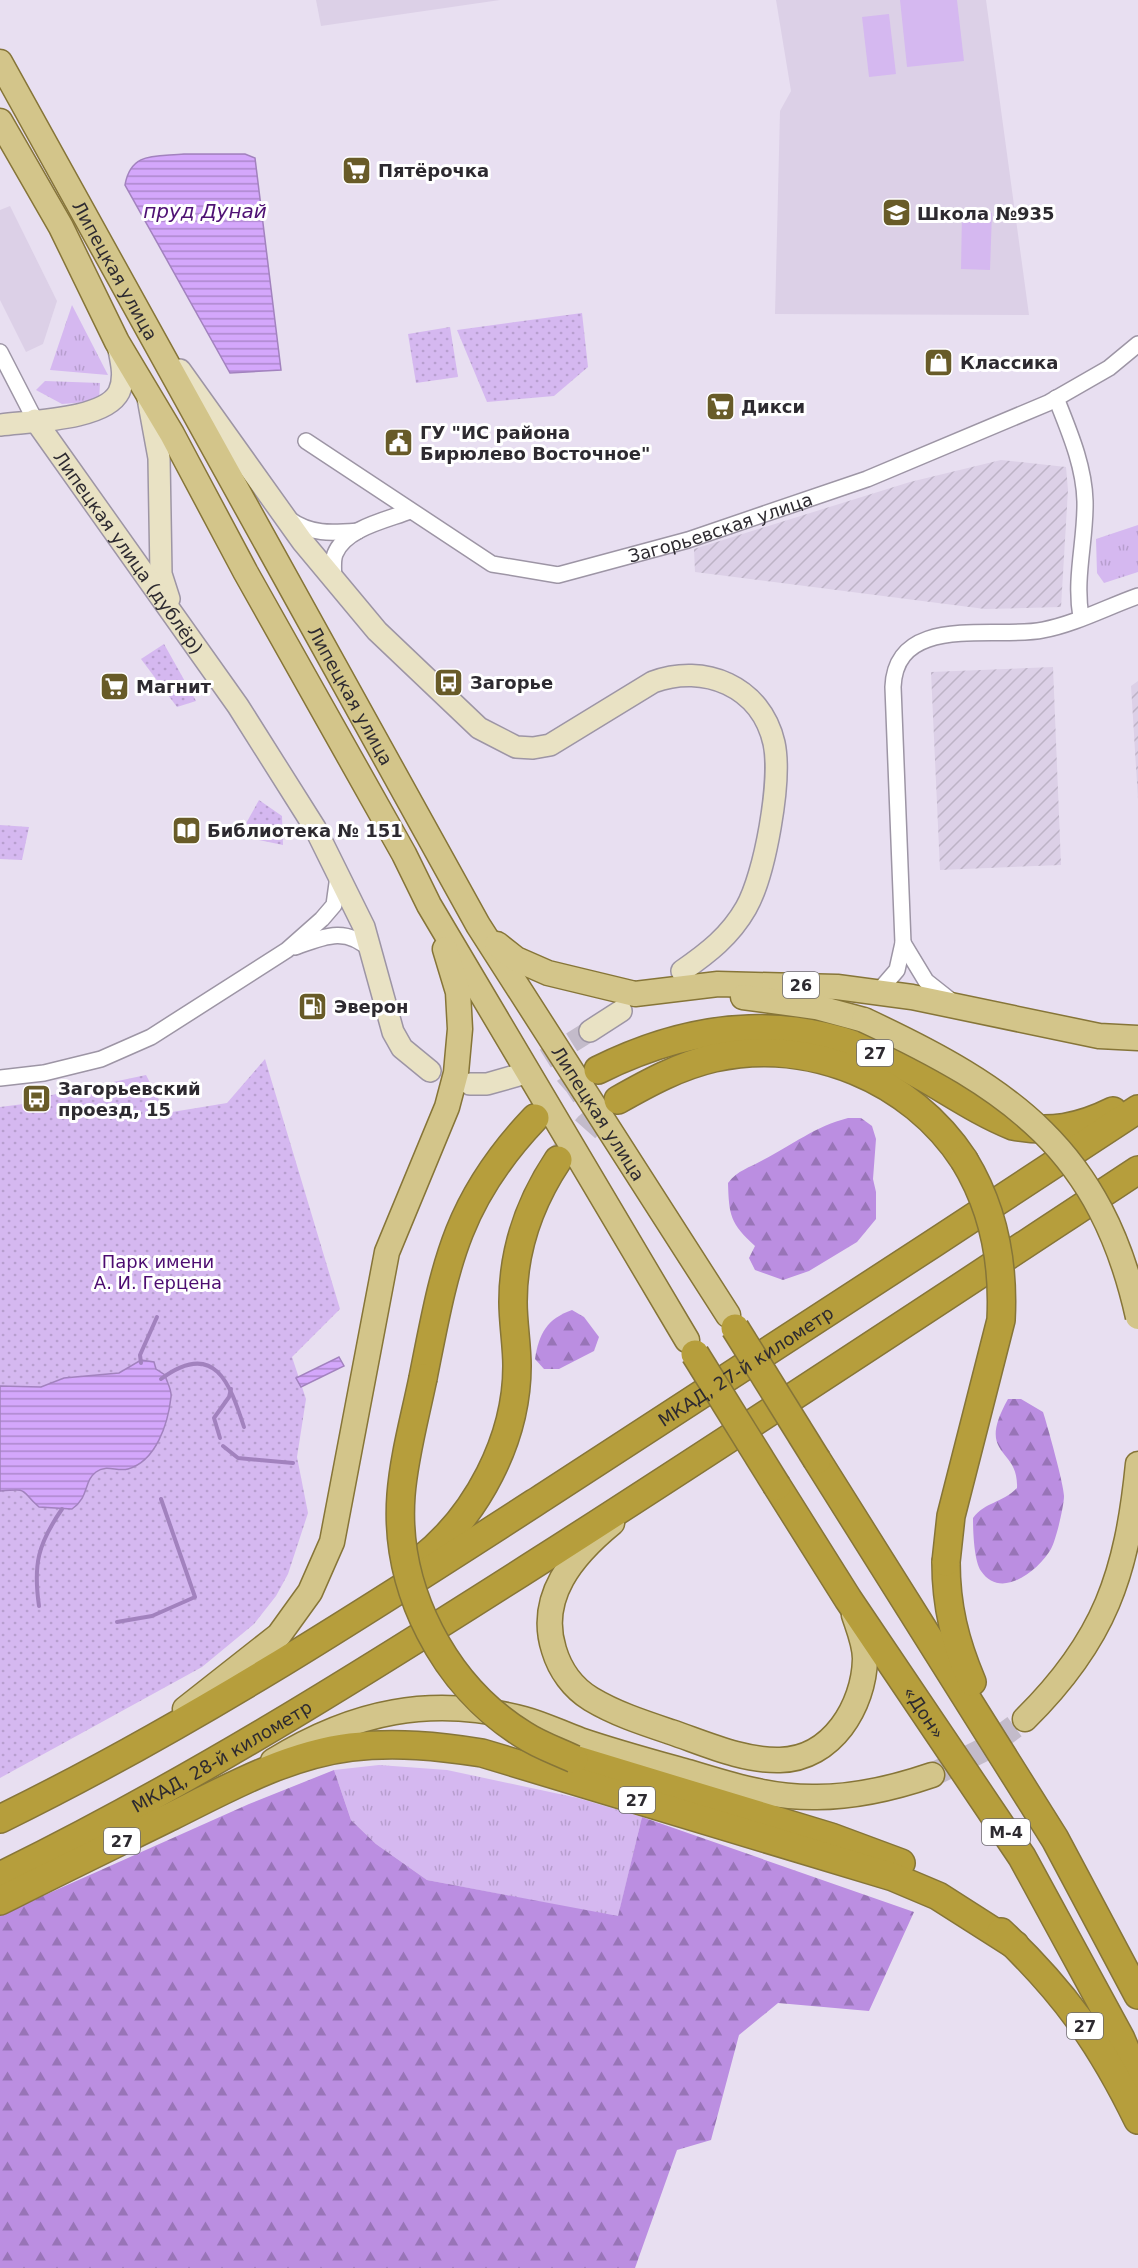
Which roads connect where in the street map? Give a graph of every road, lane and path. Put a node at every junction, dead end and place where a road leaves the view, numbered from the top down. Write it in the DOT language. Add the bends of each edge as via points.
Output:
graph roads {
  1 [pos="0,62"];
  2 [pos="0,121"];
  3 [pos="139,313"];
  4 [pos="117,342"];
  5 [pos="1138,344"];
  6 [pos="0,352"];
  7 [pos="147,391"];
  8 [pos="1056,398"];
  9 [pos="35,420"];
  10 [pos="0,425"];
  11 [pos="306,441"];
  12 [pos="410,512"];
  13 [pos="283,514"];
  14 [pos="358,531"];
  15 [pos="334,582"];
  16 [pos="1138,596"];
  17 [pos="1081,617"];
  18 [pos="189,636"];
  19 [pos="338,871"];
  20 [pos="429,905"];
  21 [pos="478,925"];
  22 [pos="903,943"];
  23 [pos="287,950"];
  24 [pos="372,951"];
  25 [pos="682,971"];
  26 [pos="878,992"];
  27 [pos="628,1003"];
  28 [pos="960,1006"];
  29 [pos="590,1031"];
  30 [pos="1138,1038"];
  31 [pos="598,1070"];
  32 [pos="430,1071"];
  33 [pos="519,1075"];
  34 [pos="0,1078"];
  35 [pos="470,1084"];
  36 [pos="1138,1099"];
  37 [pos="618,1100"];
  38 [pos="1138,1109"];
  39 [pos="535,1118"];
  40 [pos="558,1160"];
  41 [pos="1138,1170"];
  42 [pos="1138,1317"];
  43 [pos="732,1321"];
  44 [pos="691,1347"];
  45 [pos="1138,1464"];
  46 [pos="649,1491"];
  47 [pos="848,1599"];
  48 [pos="292,1658"];
  49 [pos="1025,1719"];
  50 [pos="1000,1749"];
  51 [pos="92,1772"];
  52 [pos="932,1775"];
  53 [pos="243,1780"];
  54 [pos="0,1819"];
  55 [pos="0,1876"];
  56 [pos="0,1901"];
  57 [pos="1015,1945"];
  58 [pos="1138,1995"];
  59 [pos="1138,2079"];
  60 [pos="1138,2120"];
  1 -- 3 [label="main road, Липецкая улица"];
  2 -- 4 [label="main road, Липецкая улица" via="61,228"];
  3 -- 13 [label="street"];
  3 -- 21 [label="main road, Липецкая улица"];
  4 -- 7 [label="main road, Липецкая улица"];
  4 -- 9 [label="street" via="122,379 119,392 109,404 101,410"];
  5 -- 8 [label="street, Загорьевская улица" via="1109,368"];
  6 -- 9 [label="street, Липецкая улица (дублёр)"];
  7 -- 18 [label="street" via="159,458 160,574 170,604"];
  7 -- 20 [label="main road, Липецкая улица"];
  8 -- 12 [label="street, Загорьевская улица" via="867,479 688,540 558,575 492,564"];
  8 -- 17 [label="street" via="1076,448 1085,499"];
  9 -- 10 [label="street"];
  9 -- 18 [label="street, Липецкая улица (дублёр)"];
  11 -- 12 [label="street, Загорьевская улица"];
  12 -- 14 [label="street"];
  13 -- 14 [label="street" via="317,533"];
  13 -- 15 [label="street"];
  14 -- 15 [label="street" via="344,540 335,554"];
  15 -- 25 [label="street" via="377,632 479,728 516,747 550,745 633,692 671,675 711,676 748,696 770,727 774,746 771,810 758,881 734,927 712,951"];
  16 -- 17 [label="street"];
  17 -- 22 [label="street" via="1030,633 948,633 917,645 899,663 893,687"];
  18 -- 19 [label="street, Липецкая улица (дублёр)" via="277,766"];
  19 -- 23 [label="street" via="334,905"];
  19 -- 24 [label="street, Липецкая улица (дублёр)"];
  20 -- 44 [label="main road, Липецкая улица"];
  20 -- 51 [label="main road" via="458,992 456,1072 447,1107 387,1252 338,1518 322,1570 296,1615 261,1652"];
  21 -- 27 [label="main road, 26" via="516,959"];
  21 -- 43 [label="main road, Липецкая улица"];
  22 -- 26 [label="street" via="897,970"];
  22 -- 28 [label="street" via="926,981"];
  23 -- 24 [label="street" via="325,936 340,935 362,942"];
  23 -- 34 [label="street" via="151,1037 92,1062"];
  24 -- 32 [label="street, Липецкая улица (дублёр)" via="393,1032 414,1060"];
  26 -- 27 [label="main road, 26" via="758,983 691,986"];
  26 -- 28 [label="main road, 26"];
  27 -- 29 [label="street"];
  27 -- 42 [label="main road, bridge" via="735,997 825,1009 864,1020 987,1086 1029,1117 1080,1175 1123,1260"];
  28 -- 30 [label="main road, 26" via="1071,1031"];
  31 -- 36 [label="highway, 27" via="639,1050 682,1037 726,1029 766,1028 811,1033 876,1053 1013,1126 1054,1130 1081,1125"];
  33 -- 35 [label="street" via="488,1084"];
  37 -- 50 [label="highway, bridge" via="670,1072 713,1058 751,1053 808,1057 855,1070 896,1091 935,1123 964,1161 982,1193 997,1243 1002,1310 951,1516 946,1586 952,1632"];
  38 -- 48 [label="highway, МКАД, 27-й километр"];
  39 -- 57 [label="highway, 27, bridge" via="492,1168 457,1234 444,1275 423,1378 401,1496 401,1534 419,1609 434,1641 456,1674 482,1702 524,1735 574,1759 878,1853 919,1871 977,1909"];
  40 -- 48 [label="highway" via="530,1213 515,1263 515,1396 507,1434 484,1484 434,1550"];
  41 -- 46 [label="highway"];
  43 -- 50 [label="highway, М-4, bridge"];
  44 -- 47 [label="highway, «Дон» / М-4, bridge"];
  45 -- 49 [label="main road" via="1122,1568 1102,1618 1053,1692"];
  46 -- 47 [label="main road" via="599,1533 568,1568 550,1605 548,1623 558,1662 571,1683 606,1707 730,1752 764,1759 801,1757 838,1733 858,1699 865,1658"];
  46 -- 55 [label="highway, МКАД, 28-й километр" via="378,1664 176,1784"];
  47 -- 59 [label="highway, «Дон» / М-4" via="1022,1857 1121,2039"];
  48 -- 51 [label="highway"];
  50 -- 58 [label="highway, М-4" via="1055,1839"];
  51 -- 54 [label="highway"];
  52 -- 53 [label="main road" via="880,1791 850,1795 815,1798 767,1793 580,1740 526,1720 478,1710 430,1708 344,1724 305,1742"];
  53 -- 56 [label="highway, 27"];
  53 -- 57 [label="highway, 27" via="349,1747 394,1744 482,1753 893,1877 938,1896"];
  57 -- 60 [label="highway, 27" via="1080,2019 1117,2077"];
}
